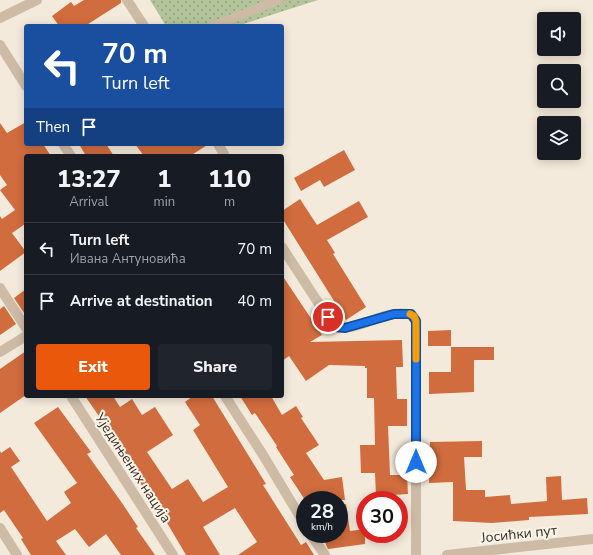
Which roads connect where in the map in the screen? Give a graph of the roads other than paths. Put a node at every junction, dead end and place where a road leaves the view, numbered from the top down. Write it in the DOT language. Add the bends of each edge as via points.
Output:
graph roads {
  1 [pos="36,0"];
  2 [pos="128,0"];
  3 [pos="279,0"];
  4 [pos="0,18"];
  5 [pos="143,24"];
  6 [pos="219,24"];
  7 [pos="0,45"];
  8 [pos="24,83"];
  9 [pos="284,250"];
  10 [pos="0,288"];
  11 [pos="24,325"];
  12 [pos="24,337"];
  13 [pos="0,352"];
  14 [pos="72,398"];
  15 [pos="226,398"];
  16 [pos="296,510"];
  17 [pos="0,528"];
  18 [pos="593,539"];
  19 [pos="316,543"];
  20 [pos="17,555"];
  21 [pos="173,555"];
  22 [pos="325,555"];
  23 [pos="416,555"];
  24 [pos="447,555"];
  1 -- 4 [label="street"];
  2 -- 5 [label="street"];
  3 -- 6 [label="lane"];
  7 -- 8 [label="street"];
  9 -- 23 [label="street" via="320,307 336,327 359,326 394,314 414,316"];
  10 -- 11 [label="street"];
  12 -- 13 [label="street"];
  14 -- 21 [label="street, Уједињених нација"];
  15 -- 16 [label="street"];
  17 -- 20 [label="street"];
  18 -- 24 [label="street, Јосићки пут"];
  19 -- 22 [label="street"];
}
